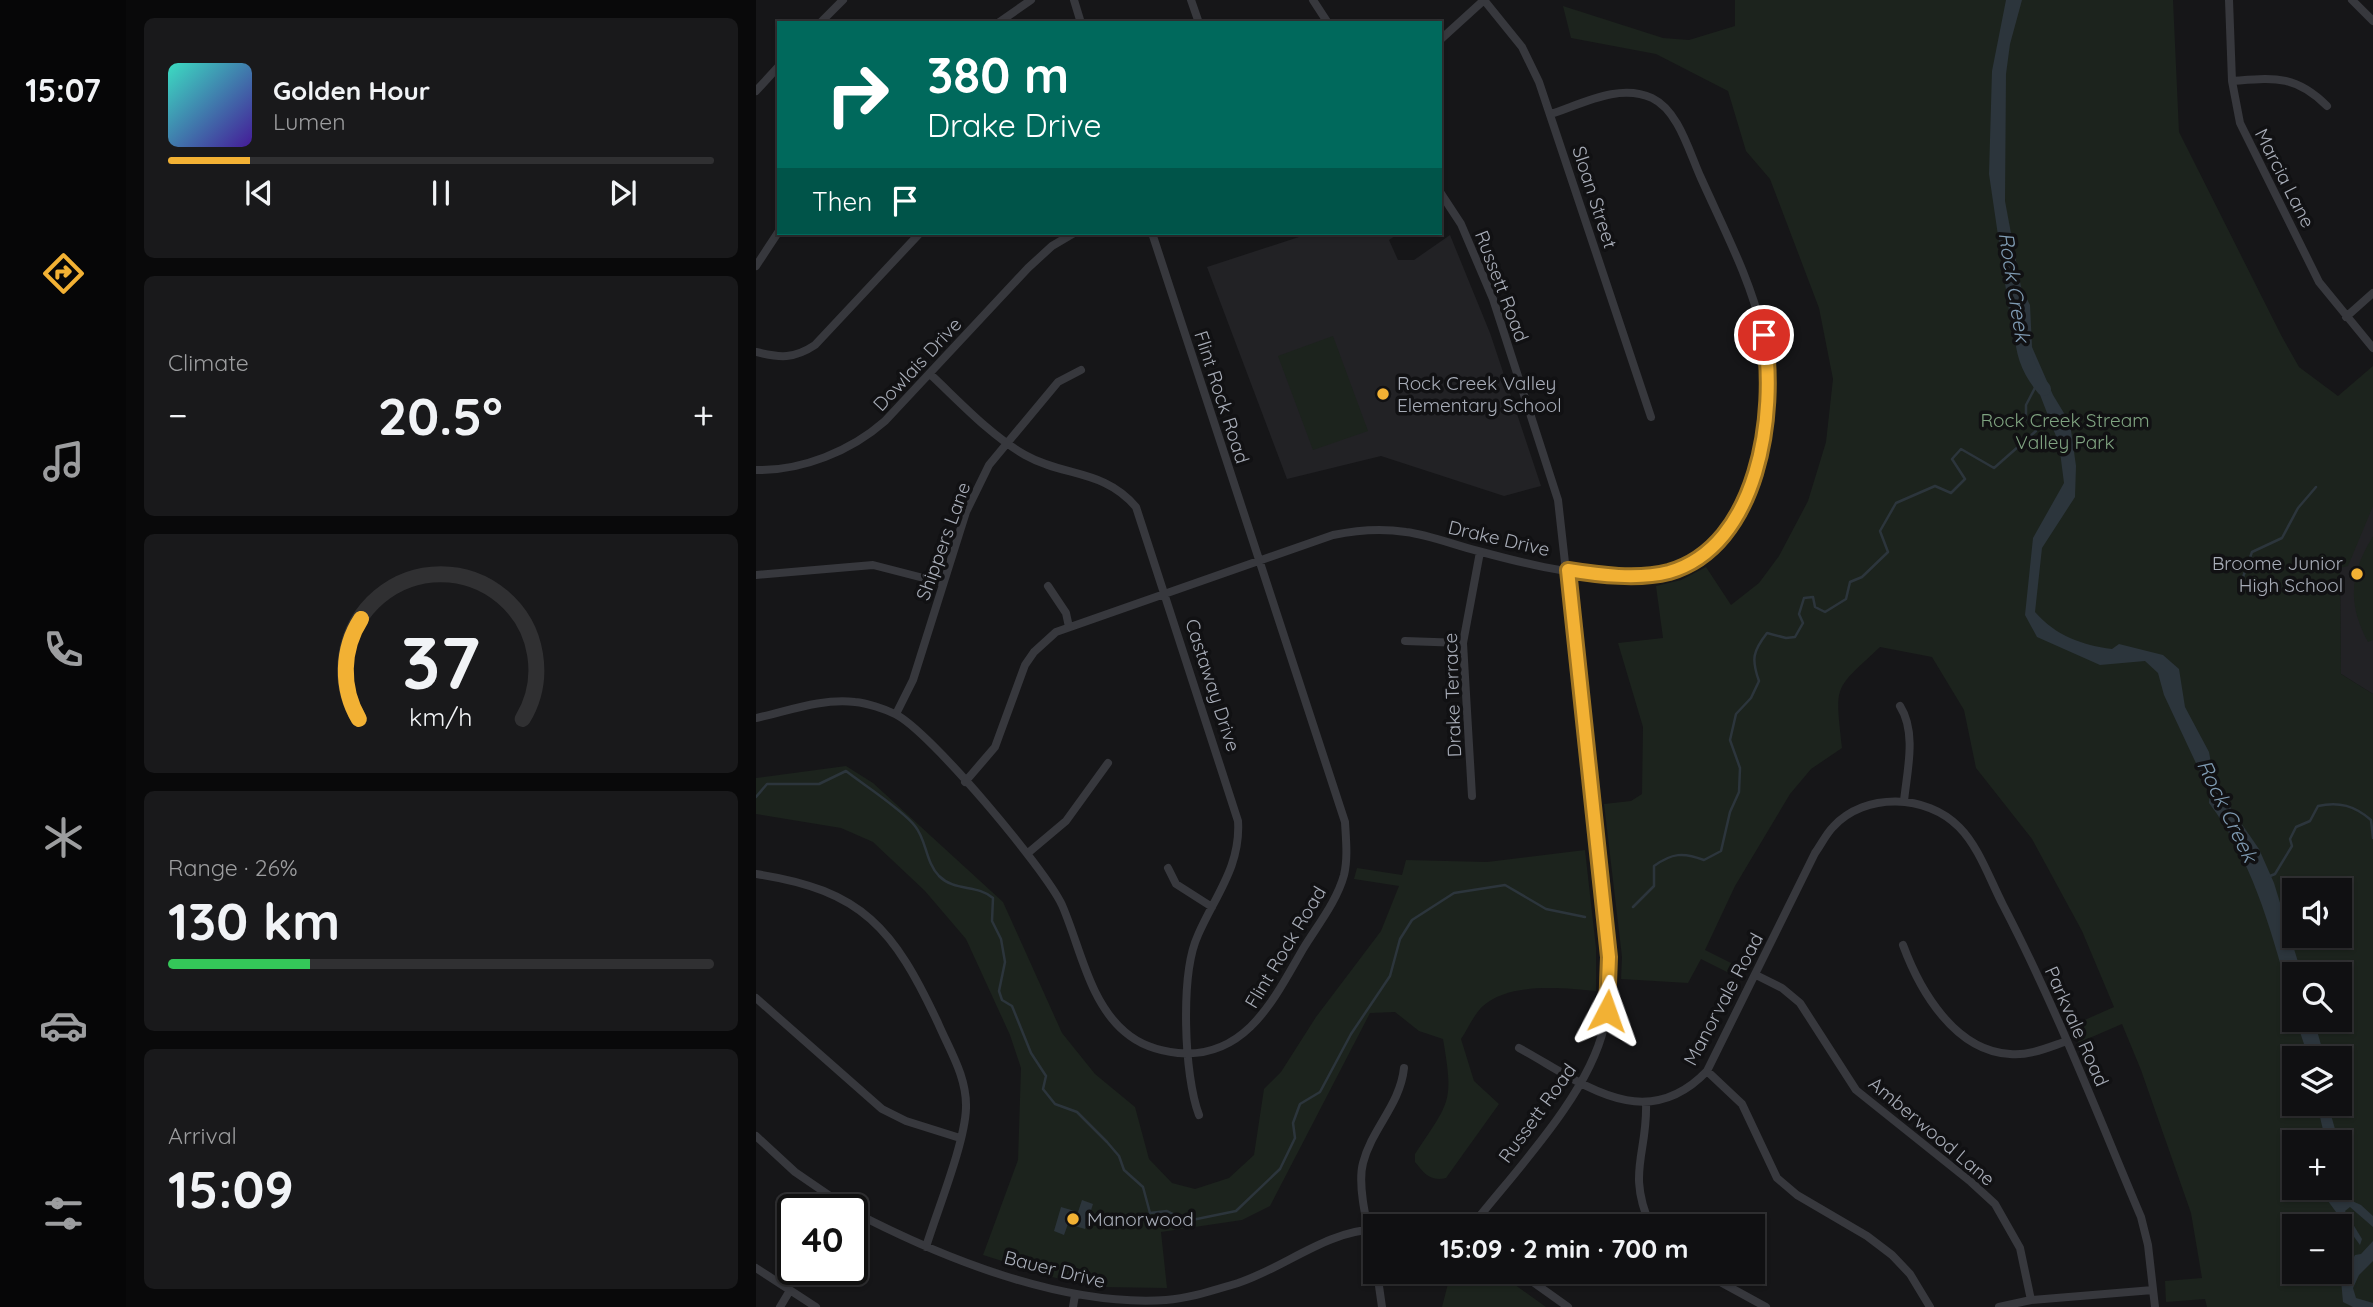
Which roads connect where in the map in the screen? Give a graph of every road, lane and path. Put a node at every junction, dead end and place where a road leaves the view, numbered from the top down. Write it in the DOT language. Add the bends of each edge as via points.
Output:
graph roads {
  1 [pos="843,0"];
  2 [pos="1031,0"];
  3 [pos="1074,0"];
  4 [pos="1191,0"];
  5 [pos="1313,0"];
  6 [pos="1484,0"];
  7 [pos="2229,0"];
  8 [pos="2352,0"];
  9 [pos="2373,20"];
  10 [pos="822,21"];
  11 [pos="1001,21"];
  12 [pos="1080,21"];
  13 [pos="1198,21"];
  14 [pos="1327,21"];
  15 [pos="1442,38"];
  16 [pos="777,68"];
  17 [pos="2232,81"];
  18 [pos="756,91"];
  19 [pos="2327,106"];
  20 [pos="1551,114"];
  21 [pos="1442,195"];
  22 [pos="777,234"];
  23 [pos="918,235"];
  24 [pos="1071,235"];
  25 [pos="1153,235"];
  26 [pos="756,266"];
  27 [pos="2373,293"];
  28 [pos="2346,317"];
  29 [pos="2373,348"];
  30 [pos="756,352"];
  31 [pos="1081,370"];
  32 [pos="930,374"];
  33 [pos="1651,417"];
  34 [pos="1006,443"];
  35 [pos="756,470"];
  36 [pos="1480,552"];
  37 [pos="1259,559"];
  38 [pos="1568,570"];
  39 [pos="756,575"];
  40 [pos="943,583"];
  41 [pos="1048,586"];
  42 [pos="1165,592"];
  43 [pos="1069,627"];
  44 [pos="1405,642"];
  45 [pos="1463,643"];
  46 [pos="1900,706"];
  47 [pos="896,714"];
  48 [pos="756,718"];
  49 [pos="1108,763"];
  50 [pos="965,782"];
  51 [pos="1472,796"];
  52 [pos="1904,801"];
  53 [pos="1028,853"];
  54 [pos="1168,868"];
  55 [pos="756,874"];
  56 [pos="1212,907"];
  57 [pos="1903,945"];
  58 [pos="1756,975"];
  59 [pos="756,998"];
  60 [pos="2067,1041"];
  61 [pos="1519,1048"];
  62 [pos="1189,1054"];
  63 [pos="1404,1069"];
  64 [pos="1707,1071"];
  65 [pos="1582,1082"];
  66 [pos="1646,1102"];
  67 [pos="1199,1115"];
  68 [pos="756,1136"];
  69 [pos="960,1138"];
  70 [pos="827,1194"];
  71 [pos="1369,1214"];
  72 [pos="1481,1214"];
  73 [pos="1646,1214"];
  74 [pos="868,1218"];
  75 [pos="1363,1231"];
  76 [pos="926,1247"];
  77 [pos="756,1268"];
  78 [pos="1379,1284"];
  79 [pos="1536,1284"];
  80 [pos="1724,1284"];
  81 [pos="2153,1290"];
  82 [pos="789,1292"];
  83 [pos="1075,1295"];
  84 [pos="2031,1300"];
  85 [pos="779,1307"];
  86 [pos="816,1307"];
  87 [pos="1073,1307"];
  88 [pos="1382,1307"];
  89 [pos="1568,1307"];
  90 [pos="1766,1307"];
  91 [pos="1930,1307"];
  92 [pos="1999,1307"];
  93 [pos="2155,1307"];
  1 -- 10 [label="street"];
  2 -- 11 [label="street"];
  3 -- 12 [label="street"];
  4 -- 13 [label="street"];
  5 -- 14 [label="street"];
  6 -- 15 [label="street"];
  6 -- 20 [label="street, Sloan Street" via="1522,47"];
  7 -- 17 [label="street, Marcia Lane"];
  8 -- 9 [label="street"];
  16 -- 18 [label="street"];
  17 -- 19 [label="street" via="2289,80 2311,90"];
  17 -- 28 [label="street, Marcia Lane" via="2239,123 2251,148 2319,282"];
  20 -- 33 [label="street, Sloan Street"];
  20 -- 38 [label="street, Drake Drive" via="1631,91 1653,98 1667,109 1753,295 1769,369 1767,421 1747,492 1735,520 1712,548 1669,572 1645,576"];
  21 -- 38 [label="street, Russett Road" via="1470,242 1493,299 1553,479"];
  22 -- 26 [label="street"];
  23 -- 30 [label="street" via="815,345 786,358"];
  24 -- 32 [label="street, Dowlais Drive" via="1028,268"];
  25 -- 37 [label="street, Flint Rock Road"];
  27 -- 28 [label="street"];
  28 -- 29 [label="street, Marcia Lane"];
  31 -- 34 [label="street, Shippers Lane" via="1058,382"];
  32 -- 34 [label="street, Castaway Drive"];
  32 -- 35 [label="street, Dowlais Drive" via="866,438 784,469"];
  34 -- 40 [label="street, Shippers Lane" via="989,465 966,512"];
  34 -- 42 [label="street, Castaway Drive" via="1028,457 1122,491 1136,507"];
  36 -- 37 [label="street, Drake Drive" via="1407,532 1368,530 1333,535"];
  36 -- 38 [label="street, Drake Drive"];
  36 -- 45 [label="street, Drake Terrace"];
  37 -- 42 [label="street, Drake Drive"];
  37 -- 62 [label="street, Flint Rock Road" via="1345,822 1347,858 1338,892 1267,1011 1237,1040"];
  38 -- 65 [label="street, Russett Road" via="1609,957 1605,1026"];
  39 -- 40 [label="street" via="873,565"];
  40 -- 47 [label="street, Shippers Lane" via="914,680"];
  41 -- 43 [label="street" via="1066,613"];
  42 -- 43 [label="street, Drake Drive"];
  42 -- 56 [label="street, Castaway Drive" via="1238,821 1234,865"];
  43 -- 50 [label="street, Drake Drive" via="1049,638 1024,665 995,747"];
  44 -- 45 [label="street"];
  45 -- 51 [label="street, Drake Terrace"];
  46 -- 52 [label="street" via="1909,720"];
  47 -- 48 [label="street, Flint Rock Road" via="856,702 829,701"];
  47 -- 50 [label="street, Flint Rock Road"];
  49 -- 53 [label="street" via="1066,821"];
  50 -- 53 [label="street, Flint Rock Road"];
  52 -- 58 [label="street, Manorvale Road" via="1868,806 1833,827 1815,853"];
  52 -- 60 [label="street, Parkvale Road" via="1943,814 1968,838"];
  53 -- 62 [label="street, Flint Rock Road" via="1061,904 1111,1017 1143,1044"];
  54 -- 56 [label="street" via="1176,884"];
  55 -- 69 [label="street" via="797,880 832,893 897,945 963,1077 966,1105"];
  56 -- 62 [label="street, Castaway Drive" via="1190,959"];
  57 -- 60 [label="street" via="1927,995 1954,1027 1979,1046 2024,1054"];
  58 -- 64 [label="street, Manorvale Road"];
  58 -- 84 [label="street, Amberwood Lane" via="1800,1003 1856,1090 1995,1204 2020,1248"];
  59 -- 69 [label="street" via="882,1109"];
  60 -- 81 [label="street, Parkvale Road" via="2141,1217"];
  61 -- 65 [label="street, Manorvale Road"];
  62 -- 67 [label="street, Castaway Drive" via="1190,1085"];
  63 -- 71 [label="street" via="1398,1098 1362,1165"];
  64 -- 66 [label="street, Manorvale Road" via="1681,1092"];
  64 -- 91 [label="street" via="1742,1104 1777,1178 1892,1255"];
  65 -- 66 [label="street, Manorvale Road" via="1609,1098"];
  65 -- 72 [label="street, Russett Road"];
  66 -- 73 [label="street" via="1638,1182"];
  68 -- 70 [label="street, Bauer Drive"];
  69 -- 76 [label="street"];
  74 -- 76 [label="street, Bauer Drive"];
  75 -- 83 [label="street, Bauer Drive" via="1339,1236 1255,1277 1204,1294 1139,1300"];
  76 -- 83 [label="street, Bauer Drive"];
  77 -- 82 [label="street"];
  78 -- 88 [label="street"];
  79 -- 89 [label="street"];
  80 -- 90 [label="street"];
  81 -- 84 [label="street"];
  81 -- 93 [label="street, Parkvale Road"];
  82 -- 85 [label="street"];
  82 -- 86 [label="street"];
  83 -- 87 [label="street"];
  84 -- 92 [label="street"];
}
